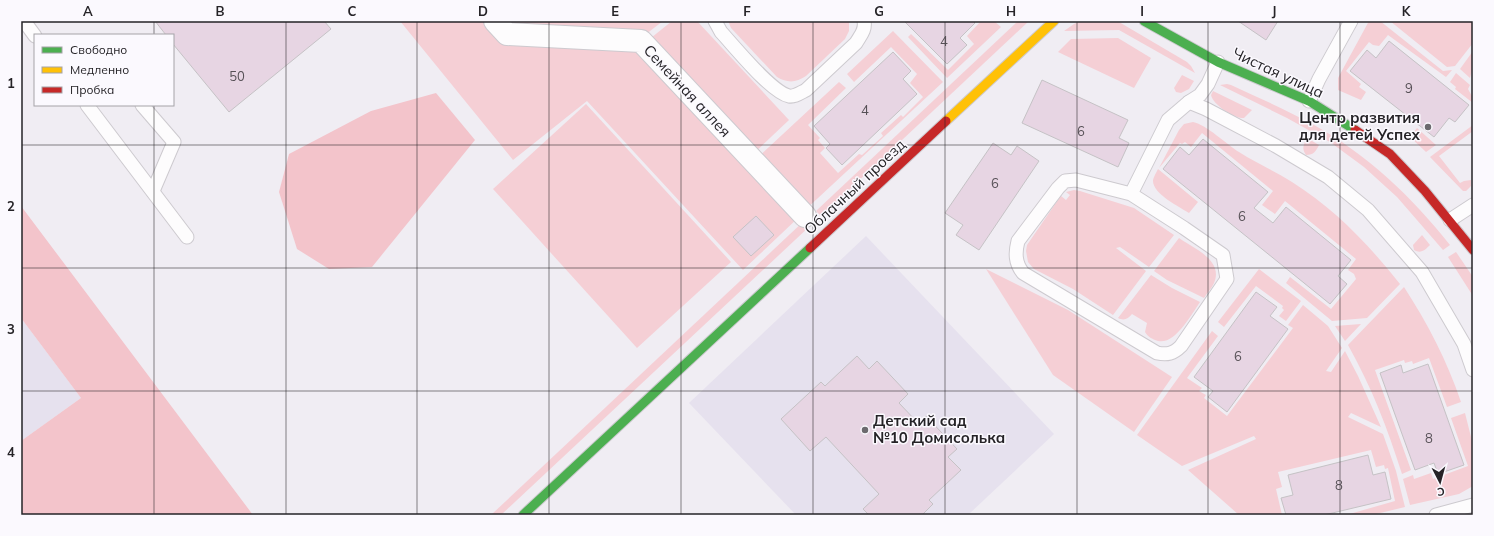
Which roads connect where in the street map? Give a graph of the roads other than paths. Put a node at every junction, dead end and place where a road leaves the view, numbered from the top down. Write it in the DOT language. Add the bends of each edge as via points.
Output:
graph roads {
  1 [pos="24,21"];
  2 [pos="495,21"];
  3 [pos="715,21"];
  4 [pos="864,21"];
  5 [pos="1054,21"];
  6 [pos="1144,21"];
  7 [pos="1351,21"];
  8 [pos="34,35"];
  9 [pos="1218,62"];
  10 [pos="1309,101"];
  11 [pos="1189,102"];
  12 [pos="89,106"];
  13 [pos="143,106"];
  14 [pos="153,192"];
  15 [pos="1131,194"];
  16 [pos="1473,205"];
  17 [pos="805,216"];
  18 [pos="1450,220"];
  19 [pos="187,237"];
  20 [pos="1473,250"];
  21 [pos="1473,370"];
  22 [pos="1473,505"];
  23 [pos="523,515"];
  24 [pos="1436,515"];
  1 -- 8 [label="lane"];
  2 -- 17 [label="street, Семейная аллея" via="507,34 641,41"];
  3 -- 4 [label="lane" via="721,32 772,87 790,96 806,90 856,43 865,26"];
  5 -- 23 [label="street, Облачный проезд"];
  6 -- 9 [label="street, Чистая улица"];
  7 -- 10 [label="lane"];
  9 -- 10 [label="street, Чистая улица"];
  9 -- 11 [label="lane" via="1208,84 1200,95"];
  10 -- 18 [label="street, Чистая улица" via="1390,154"];
  11 -- 15 [label="lane" via="1168,120"];
  11 -- 21 [label="lane" via="1328,177 1368,210 1422,272 1464,344"];
  12 -- 14 [label="lane"];
  13 -- 14 [label="lane" via="174,142"];
  14 -- 19 [label="lane"];
  15 -- 15 [label="lane" via="1076,180 1062,182 1018,241 1018,267 1023,273 1157,353 1170,354 1181,346 1227,279 1223,255"];
  16 -- 18 [label="lane"];
  18 -- 20 [label="street, Чистая улица"];
  22 -- 24 [label="lane"];
}
